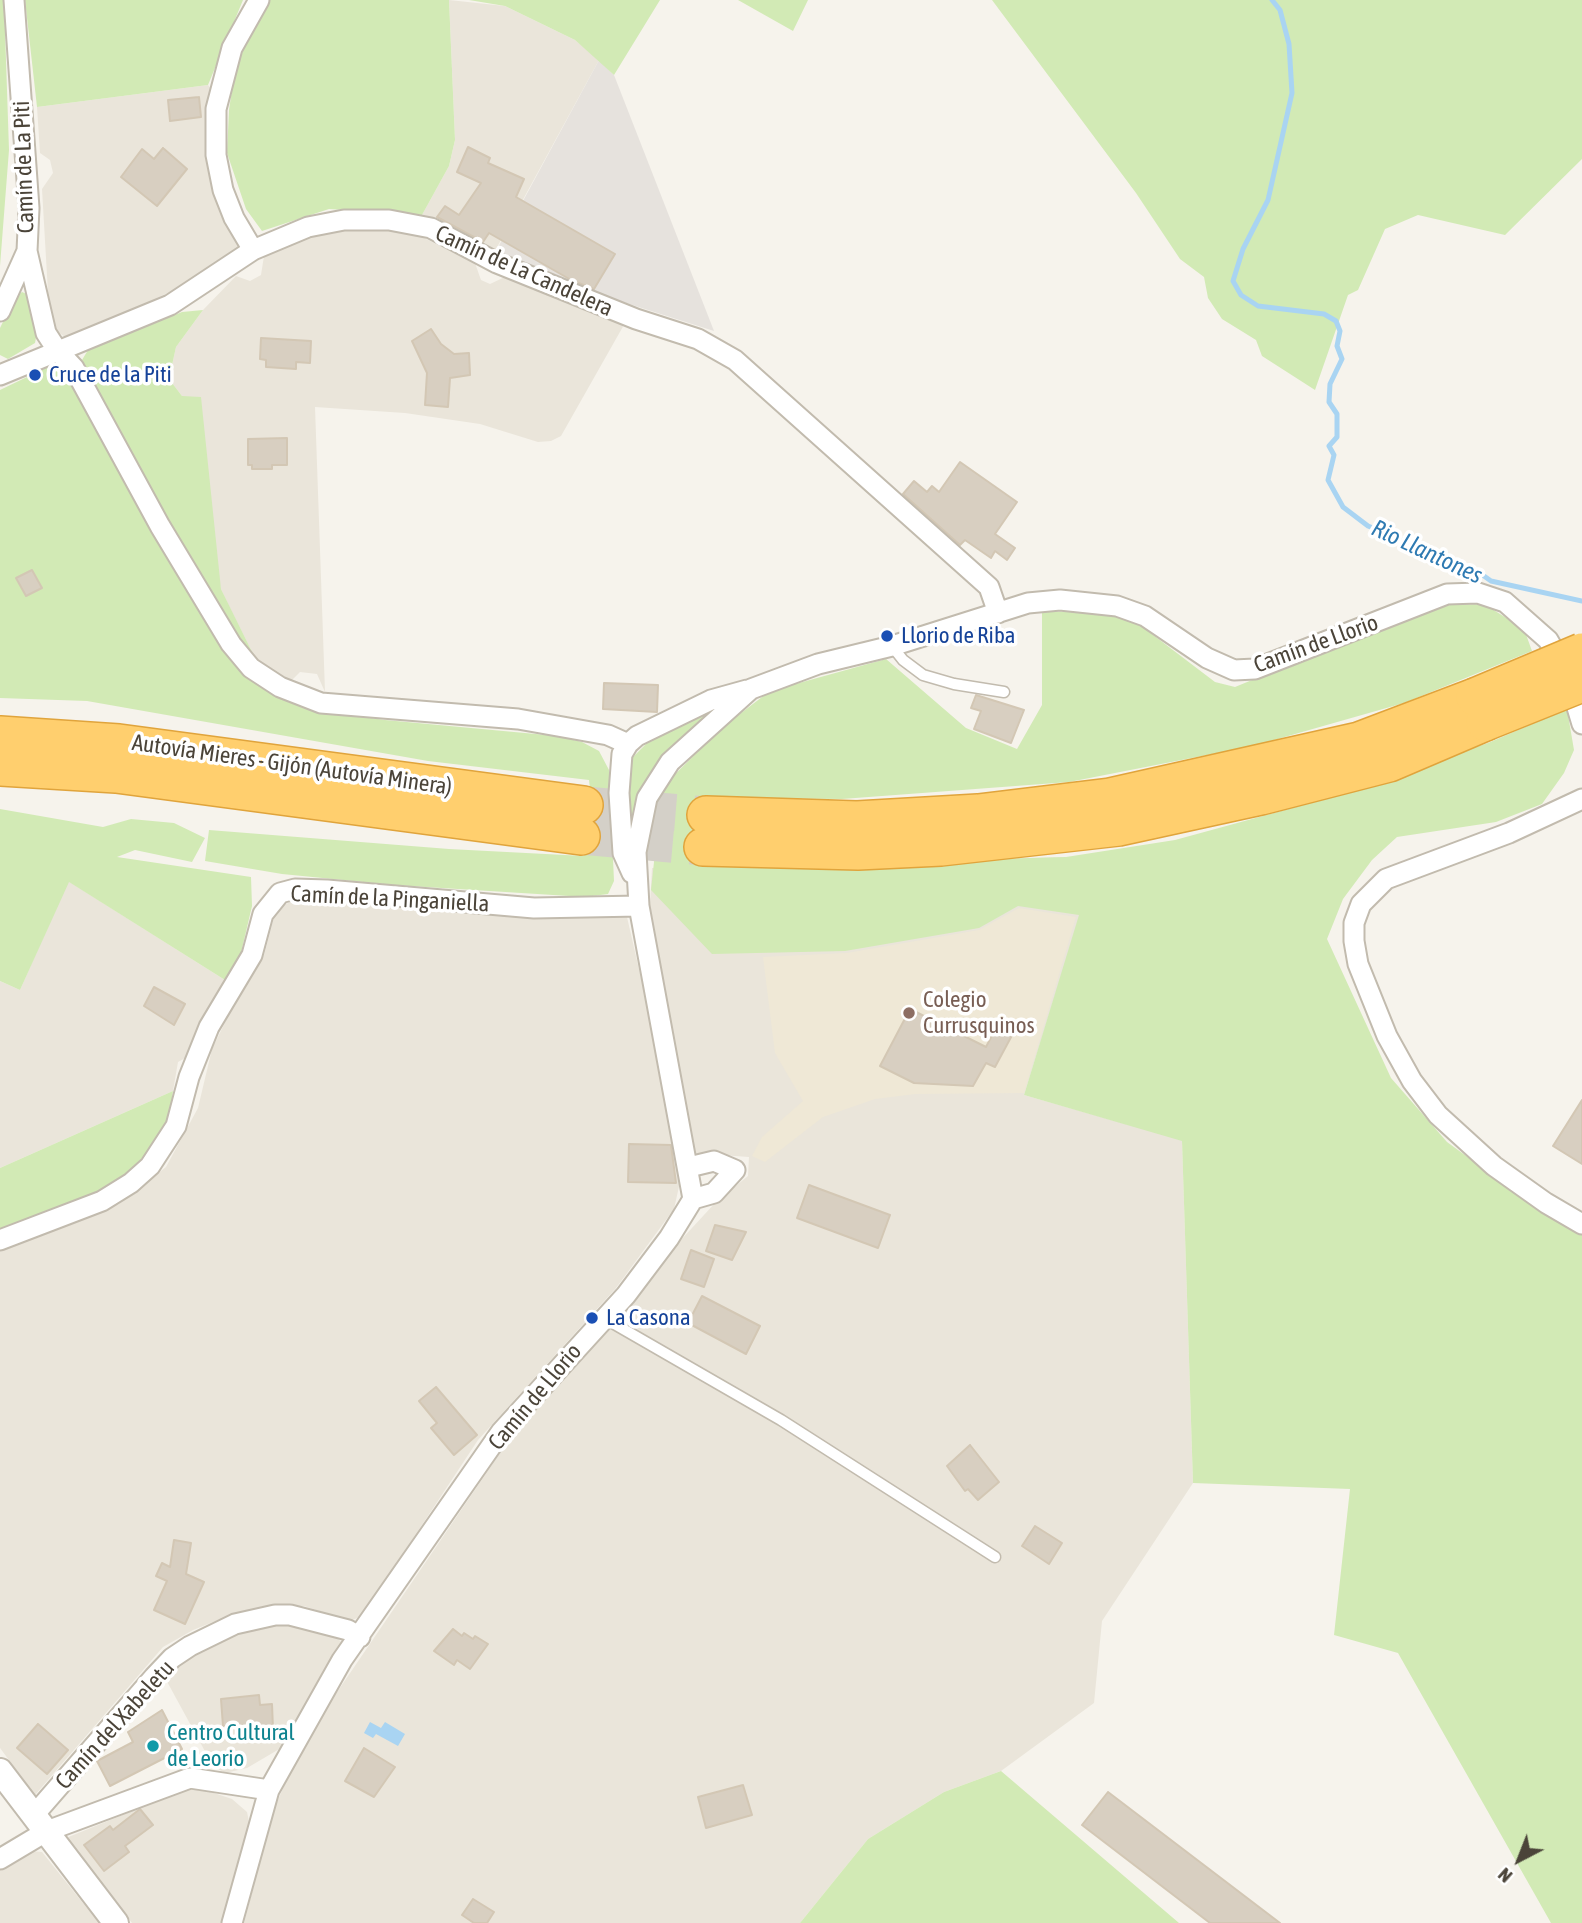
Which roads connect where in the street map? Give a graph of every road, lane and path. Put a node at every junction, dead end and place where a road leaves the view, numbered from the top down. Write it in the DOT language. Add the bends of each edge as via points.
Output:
graph roads {
  1 [pos="14,0"];
  2 [pos="259,0"];
  3 [pos="253,250"];
  4 [pos="27,251"];
  5 [pos="0,311"];
  6 [pos="57,351"];
  7 [pos="0,375"];
  8 [pos="998,613"];
  9 [pos="892,646"];
  10 [pos="1582,652"];
  11 [pos="1582,682"];
  12 [pos="751,689"];
  13 [pos="1004,692"];
  14 [pos="1480,710"];
  15 [pos="1582,724"];
  16 [pos="0,725"];
  17 [pos="0,735"];
  18 [pos="628,744"];
  19 [pos="118,758"];
  20 [pos="0,767"];
  21 [pos="0,777"];
  22 [pos="1582,799"];
  23 [pos="583,820"];
  24 [pos="704,831"];
  25 [pos="637,886"];
  26 [pos="639,906"];
  27 [pos="689,1167"];
  28 [pos="693,1199"];
  29 [pos="1582,1224"];
  30 [pos="0,1240"];
  31 [pos="603,1318"];
  32 [pos="995,1557"];
  33 [pos="360,1637"];
  34 [pos="0,1771"];
  35 [pos="269,1790"];
  36 [pos="40,1823"];
  37 [pos="0,1859"];
  38 [pos="116,1923"];
  39 [pos="232,1923"];
  1 -- 4 [label="street, Camín de La Piti" via="29,208"];
  2 -- 3 [label="street" via="232,48 216,109 216,155 223,190"];
  3 -- 6 [label="street, Camín de La Candelera" via="170,305"];
  3 -- 8 [label="street, Camín de La Candelera" via="308,226 344,220 390,220 431,228 497,263 698,339 735,360 989,587"];
  4 -- 5 [label="street, Camín de La Piti"];
  4 -- 6 [label="street, Camín de La Piti" via="46,333"];
  6 -- 7 [label="street, Camín de La Candelera"];
  6 -- 18 [label="street" via="74,368 167,538 231,644 251,668 280,687 321,703 518,719 608,735"];
  8 -- 9 [label="street, Camín de Llorio"];
  8 -- 15 [label="street, Camín de Llorio" via="1028,603 1060,600 1117,606 1145,616 1207,658 1234,670 1255,670 1447,594 1478,593 1505,602 1548,640 1566,671"];
  9 -- 12 [label="street, Camín de Llorio" via="818,664"];
  9 -- 13 [label="lane" via="923,675"];
  10 -- 14 [label="highway, bridge"];
  11 -- 14 [label="highway, bridge"];
  12 -- 18 [label="street, Camín de Llorio" via="711,700"];
  12 -- 25 [label="street, Camín de Llorio" via="670,762 647,798 636,852"];
  14 -- 24 [label="highway" via="1110,797 978,813"];
  16 -- 19 [label="highway"];
  17 -- 19 [label="highway, Autovía Mieres - Gijón (Autovía Minera)"];
  18 -- 25 [label="street, Camín de Llorio" via="622,754 619,793 623,853"];
  19 -- 20 [label="highway, Autovía Mieres - Gijón (Autovía Minera)"];
  19 -- 21 [label="highway"];
  19 -- 23 [label="highway, Autovía Mieres - Gijón (Autovía Minera)"];
  22 -- 29 [label="street" via="1521,828 1386,878 1362,904 1354,923 1358,964 1387,1036 1412,1081 1438,1115 1494,1166"];
  25 -- 26 [label="street, Camín de Llorio"];
  26 -- 27 [label="street, Camín de Llorio"];
  26 -- 30 [label="street, Camín de la Pinganiella" via="534,908 327,890 280,893 262,914 252,956 209,1027 176,1126 149,1166 102,1201"];
  27 -- 28 [label="street, Camín de Llorio"];
  27 -- 28 [label="street" via="713,1161 735,1170 714,1193"];
  28 -- 31 [label="street, Camín de Llorio" via="669,1238"];
  31 -- 32 [label="lane" via="781,1420"];
  31 -- 33 [label="street, Camín de Llorio" via="508,1422"];
  33 -- 35 [label="street, Camín de Llorio" via="342,1660"];
  33 -- 36 [label="street, Camín del Xabeletu" via="348,1630 275,1615 235,1624 190,1646 154,1677"];
  34 -- 36 [label="street"];
  35 -- 36 [label="street" via="190,1778"];
  35 -- 39 [label="street, Camín de Llorio"];
  36 -- 37 [label="street"];
  36 -- 38 [label="street"];
}
